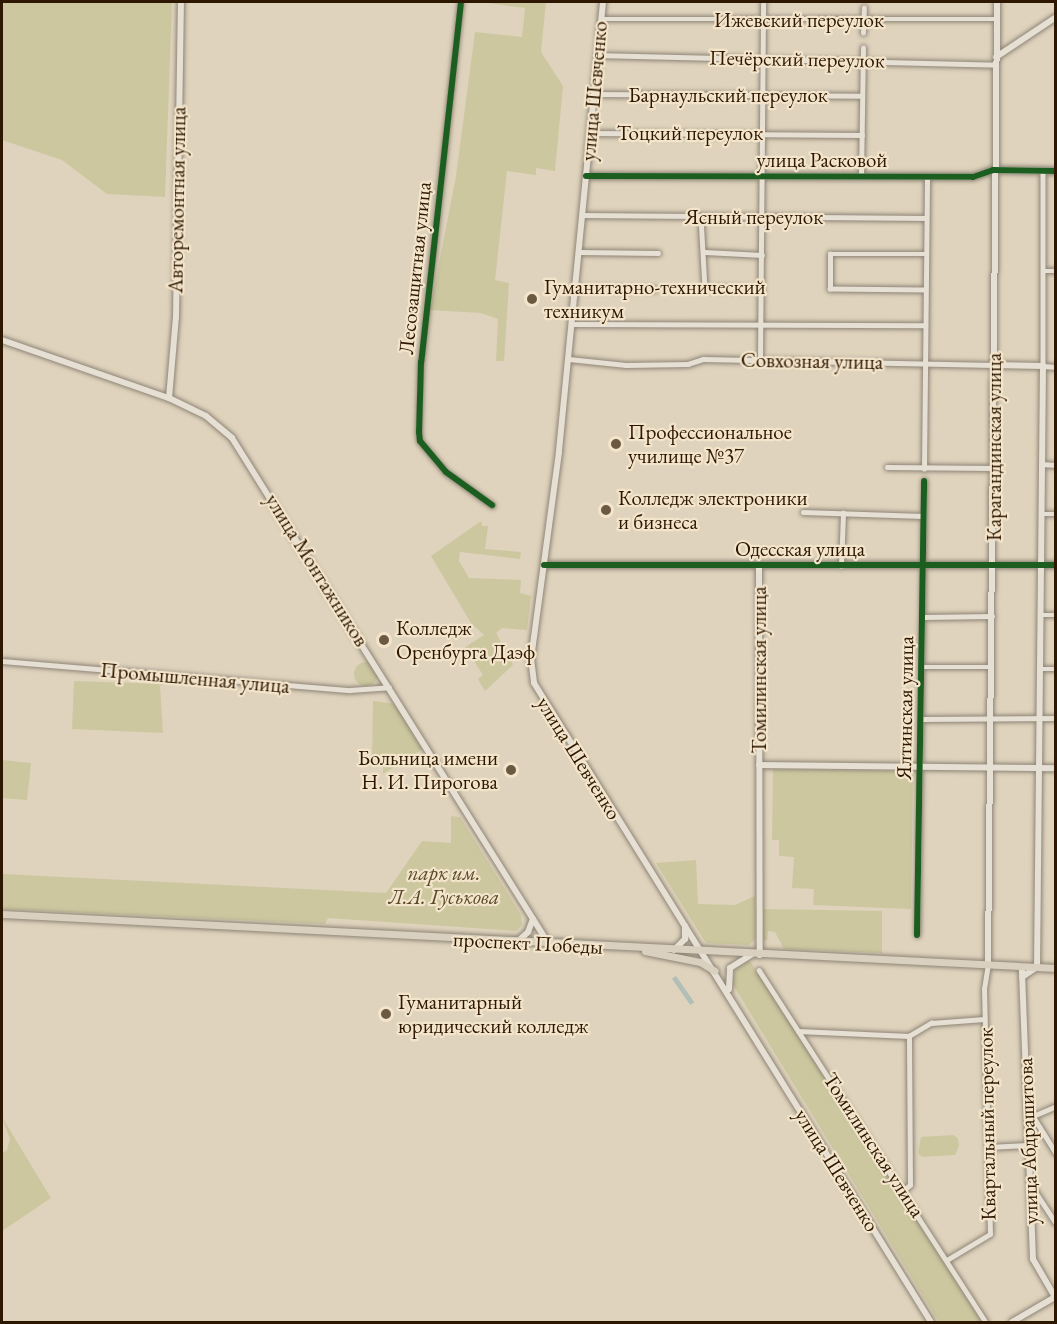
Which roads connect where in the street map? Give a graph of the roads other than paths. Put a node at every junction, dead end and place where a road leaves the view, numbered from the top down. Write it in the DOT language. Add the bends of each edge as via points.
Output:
graph roads {
  1 [pos="181,2"];
  2 [pos="461,2"];
  3 [pos="603,2"];
  4 [pos="763,2"];
  5 [pos="997,2"];
  6 [pos="864,8"];
  7 [pos="1056,17"];
  8 [pos="762,19"];
  9 [pos="996,19"];
  10 [pos="601,20"];
  11 [pos="864,20"];
  12 [pos="863,33"];
  13 [pos="996,44"];
  14 [pos="1013,44"];
  15 [pos="863,48"];
  16 [pos="597,56"];
  17 [pos="996,57"];
  18 [pos="763,58"];
  19 [pos="863,59"];
  20 [pos="996,65"];
  21 [pos="594,94"];
  22 [pos="763,96"];
  23 [pos="862,96"];
  24 [pos="590,132"];
  25 [pos="763,134"];
  26 [pos="862,135"];
  27 [pos="993,170"];
  28 [pos="1043,171"];
  29 [pos="1056,171"];
  30 [pos="586,176"];
  31 [pos="861,176"];
  32 [pos="763,177"];
  33 [pos="927,177"];
  34 [pos="583,215"];
  35 [pos="763,216"];
  36 [pos="701,217"];
  37 [pos="926,218"];
  38 [pos="579,252"];
  39 [pos="705,252"];
  40 [pos="658,253"];
  41 [pos="925,254"];
  42 [pos="762,255"];
  43 [pos="1044,271"];
  44 [pos="1056,271"];
  45 [pos="576,288"];
  46 [pos="654,289"];
  47 [pos="761,289"];
  48 [pos="924,290"];
  49 [pos="572,324"];
  50 [pos="924,325"];
  51 [pos="761,327"];
  52 [pos="2,340"];
  53 [pos="569,359"];
  54 [pos="760,359"];
  55 [pos="924,364"];
  56 [pos="994,365"];
  57 [pos="1043,366"];
  58 [pos="1056,367"];
  59 [pos="170,398"];
  60 [pos="1041,464"];
  61 [pos="1056,465"];
  62 [pos="887,467"];
  63 [pos="924,468"];
  64 [pos="994,468"];
  65 [pos="924,481"];
  66 [pos="492,505"];
  67 [pos="803,512"];
  68 [pos="843,513"];
  69 [pos="1041,514"];
  70 [pos="1056,514"];
  71 [pos="923,516"];
  72 [pos="544,565"];
  73 [pos="994,565"];
  74 [pos="1041,565"];
  75 [pos="1056,565"];
  76 [pos="759,566"];
  77 [pos="841,566"];
  78 [pos="923,566"];
  79 [pos="1040,615"];
  80 [pos="1056,615"];
  81 [pos="994,616"];
  82 [pos="923,617"];
  83 [pos="2,661"];
  84 [pos="922,667"];
  85 [pos="993,667"];
  86 [pos="1040,669"];
  87 [pos="1056,669"];
  88 [pos="389,687"];
  89 [pos="993,718"];
  90 [pos="1040,718"];
  91 [pos="1056,718"];
  92 [pos="922,719"];
  93 [pos="759,765"];
  94 [pos="922,766"];
  95 [pos="993,766"];
  96 [pos="1040,768"];
  97 [pos="1056,768"];
  98 [pos="2,914"];
  99 [pos="533,918"];
  100 [pos="684,922"];
  101 [pos="917,935"];
  102 [pos="517,942"];
  103 [pos="548,944"];
  104 [pos="640,949"];
  105 [pos="673,951"];
  106 [pos="704,953"];
  107 [pos="752,955"];
  108 [pos="760,955"];
  109 [pos="988,965"];
  110 [pos="1022,967"];
  111 [pos="1037,967"];
  112 [pos="1056,968"];
  113 [pos="715,970"];
  114 [pos="759,970"];
  115 [pos="1022,977"];
  116 [pos="730,996"];
  117 [pos="984,1019"];
  118 [pos="798,1031"];
  119 [pos="909,1036"];
  120 [pos="1056,1106"];
  121 [pos="1029,1116"];
  122 [pos="1027,1145"];
  123 [pos="988,1147"];
  124 [pos="1056,1153"];
  125 [pos="1029,1183"];
  126 [pos="903,1191"];
  127 [pos="1056,1223"];
  128 [pos="947,1260"];
  129 [pos="1055,1297"];
  130 [pos="1023,1316"];
  131 [pos="931,1323"];
  132 [pos="986,1323"];
  133 [pos="1012,1323"];
  134 [pos="1028,1323"];
  1 -- 59 [label="main road, Авторемонтная улица" via="176,317"];
  2 -- 66 [label="street, Лесозащитная улица" via="421,362 419,432 420,441 446,472"];
  3 -- 10 [label="main road, улица Шевченко"];
  4 -- 8 [label="street"];
  5 -- 9 [label="main road, Карагандинская улица"];
  6 -- 11 [label="street"];
  7 -- 14 [label="main road"];
  8 -- 10 [label="street, Ижевский переулок"];
  8 -- 11 [label="street, Ижевский переулок"];
  8 -- 18 [label="street"];
  9 -- 11 [label="street, Ижевский переулок"];
  9 -- 13 [label="main road, Карагандинская улица"];
  10 -- 16 [label="main road, улица Шевченко"];
  11 -- 12 [label="street"];
  13 -- 14 [label="main road"];
  13 -- 17 [label="main road, Карагандинская улица"];
  14 -- 17 [label="main road"];
  15 -- 19 [label="street"];
  16 -- 18 [label="street, Печёрский переулок"];
  16 -- 21 [label="main road, улица Шевченко"];
  17 -- 20 [label="main road, Карагандинская улица"];
  18 -- 19 [label="street, Печёрский переулок"];
  18 -- 22 [label="street"];
  19 -- 20 [label="street, Печёрский переулок"];
  19 -- 23 [label="street"];
  20 -- 27 [label="main road, Карагандинская улица"];
  21 -- 22 [label="street, Барнаульский переулок"];
  21 -- 24 [label="main road, улица Шевченко"];
  22 -- 23 [label="street, Барнаульский переулок"];
  22 -- 25 [label="street"];
  23 -- 26 [label="street"];
  24 -- 25 [label="street, Тоцкий переулок"];
  24 -- 30 [label="main road, улица Шевченко"];
  25 -- 26 [label="street, Тоцкий переулок"];
  25 -- 32 [label="street"];
  26 -- 31 [label="street"];
  27 -- 28 [label="main road, улица Расковой"];
  27 -- 33 [label="main road, улица Расковой" via="979,177"];
  27 -- 56 [label="main road, Карагандинская улица"];
  28 -- 29 [label="main road, улица Расковой"];
  28 -- 43 [label="street"];
  30 -- 32 [label="main road, улица Расковой"];
  30 -- 34 [label="main road, улица Шевченко"];
  31 -- 32 [label="main road, улица Расковой"];
  31 -- 33 [label="main road, улица Расковой"];
  32 -- 35 [label="street"];
  33 -- 37 [label="street"];
  34 -- 36 [label="street, Ясный переулок"];
  34 -- 38 [label="main road, улица Шевченко"];
  35 -- 36 [label="street, Ясный переулок"];
  35 -- 37 [label="street, Ясный переулок"];
  35 -- 42 [label="street"];
  36 -- 39 [label="street"];
  37 -- 41 [label="street"];
  38 -- 40 [label="street"];
  38 -- 45 [label="main road, улица Шевченко"];
  39 -- 42 [label="street"];
  39 -- 47 [label="street" via="705,288"];
  41 -- 48 [label="street"];
  41 -- 48 [label="street" via="830,254 830,289"];
  42 -- 47 [label="street"];
  43 -- 44 [label="street"];
  43 -- 57 [label="street"];
  45 -- 46 [label="street"];
  45 -- 49 [label="main road, улица Шевченко"];
  47 -- 51 [label="street"];
  48 -- 50 [label="street"];
  49 -- 51 [label="street"];
  49 -- 53 [label="main road, улица Шевченко"];
  50 -- 51 [label="street"];
  50 -- 55 [label="street"];
  51 -- 54 [label="street"];
  52 -- 59 [label="main road, улица Монтажников"];
  53 -- 54 [label="street, Совхозная улица" via="626,365"];
  53 -- 72 [label="main road, улица Шевченко"];
  54 -- 55 [label="street, Совхозная улица"];
  55 -- 56 [label="street, Совхозная улица"];
  55 -- 63 [label="street"];
  56 -- 57 [label="main road, Совхозная улица"];
  56 -- 64 [label="main road, Карагандинская улица"];
  57 -- 58 [label="street, Совхозная улица"];
  57 -- 60 [label="main road"];
  59 -- 88 [label="main road, улица Монтажников" via="206,416 232,438"];
  60 -- 61 [label="street"];
  60 -- 69 [label="main road"];
  62 -- 63 [label="street"];
  63 -- 64 [label="street"];
  64 -- 73 [label="main road, Карагандинская улица"];
  65 -- 71 [label="street, Ялтинская улица"];
  67 -- 68 [label="street"];
  68 -- 71 [label="street"];
  68 -- 77 [label="street"];
  69 -- 70 [label="street"];
  69 -- 74 [label="main road"];
  71 -- 78 [label="street, Ялтинская улица"];
  72 -- 76 [label="main road, Одесская улица"];
  72 -- 100 [label="main road, улица Шевченко" via="531,658 536,689"];
  73 -- 74 [label="main road, Одесская улица"];
  73 -- 78 [label="main road, Одесская улица"];
  73 -- 81 [label="main road, Карагандинская улица"];
  74 -- 75 [label="main road, Одесская улица"];
  74 -- 79 [label="main road"];
  76 -- 77 [label="main road, Одесская улица"];
  76 -- 93 [label="main road, Томилинская улица"];
  77 -- 78 [label="main road, Одесская улица"];
  78 -- 82 [label="street, Ялтинская улица"];
  79 -- 80 [label="street"];
  79 -- 86 [label="main road"];
  81 -- 82 [label="street"];
  81 -- 85 [label="main road, Карагандинская улица"];
  82 -- 84 [label="street, Ялтинская улица"];
  83 -- 88 [label="street, Промышленная улица" via="350,690"];
  84 -- 85 [label="street"];
  84 -- 92 [label="street, Ялтинская улица"];
  85 -- 89 [label="main road, Карагандинская улица"];
  86 -- 87 [label="street"];
  86 -- 90 [label="main road"];
  88 -- 99 [label="main road, улица Монтажников"];
  89 -- 90 [label="street"];
  89 -- 92 [label="street"];
  89 -- 95 [label="main road, Карагандинская улица"];
  90 -- 91 [label="street"];
  90 -- 96 [label="main road"];
  92 -- 94 [label="street, Ялтинская улица"];
  93 -- 94 [label="main road"];
  93 -- 108 [label="main road, Томилинская улица"];
  94 -- 95 [label="main road"];
  94 -- 101 [label="street, Ялтинская улица"];
  95 -- 96 [label="main road"];
  95 -- 109 [label="main road, Карагандинская улица"];
  96 -- 97 [label="main road"];
  96 -- 111 [label="main road"];
  98 -- 102 [label="main road, проспект Победы"];
  99 -- 102 [label="main road" via="528,932"];
  99 -- 103 [label="main road, улица Монтажников"];
  100 -- 105 [label="main road" via="685,939"];
  100 -- 106 [label="main road, улица Шевченко"];
  102 -- 103 [label="main road, проспект Победы"];
  103 -- 104 [label="main road, проспект Победы"];
  104 -- 105 [label="main road, проспект Победы"];
  104 -- 113 [label="main road" via="654,956 700,962"];
  105 -- 106 [label="main road, проспект Победы"];
  106 -- 107 [label="main road, проспект Победы"];
  106 -- 113 [label="main road, улица Шевченко"];
  107 -- 108 [label="main road, проспект Победы"];
  107 -- 116 [label="main road" via="728,972"];
  108 -- 109 [label="main road, проспект Победы"];
  109 -- 110 [label="main road, проспект Победы"];
  109 -- 117 [label="street, Квартальный переулок"];
  110 -- 111 [label="main road, проспект Победы"];
  110 -- 115 [label="main road, улица Абдрашитова"];
  111 -- 112 [label="main road, проспект Победы"];
  111 -- 115 [label="main road"];
  113 -- 116 [label="main road, улица Шевченко"];
  114 -- 118 [label="street, Томилинская улица"];
  115 -- 121 [label="main road, улица Абдрашитова"];
  116 -- 131 [label="main road, улица Шевченко"];
  117 -- 119 [label="street" via="931,1023"];
  117 -- 123 [label="street, Квартальный переулок"];
  118 -- 119 [label="street"];
  118 -- 126 [label="street, Томилинская улица"];
  119 -- 126 [label="street" via="910,1185"];
  120 -- 121 [label="street"];
  121 -- 122 [label="main road, улица Абдрашитова"];
  121 -- 124 [label="street"];
  122 -- 123 [label="street"];
  122 -- 125 [label="main road, улица Абдрашитова"];
  123 -- 128 [label="street, Квартальный переулок" via="990,1234"];
  125 -- 127 [label="street"];
  125 -- 129 [label="main road, улица Абдрашитова" via="1033,1259"];
  126 -- 128 [label="street, Томилинская улица"];
  128 -- 132 [label="street, Томилинская улица"];
  129 -- 130 [label="main road"];
  130 -- 133 [label="main road"];
  130 -- 134 [label="street"];
}
